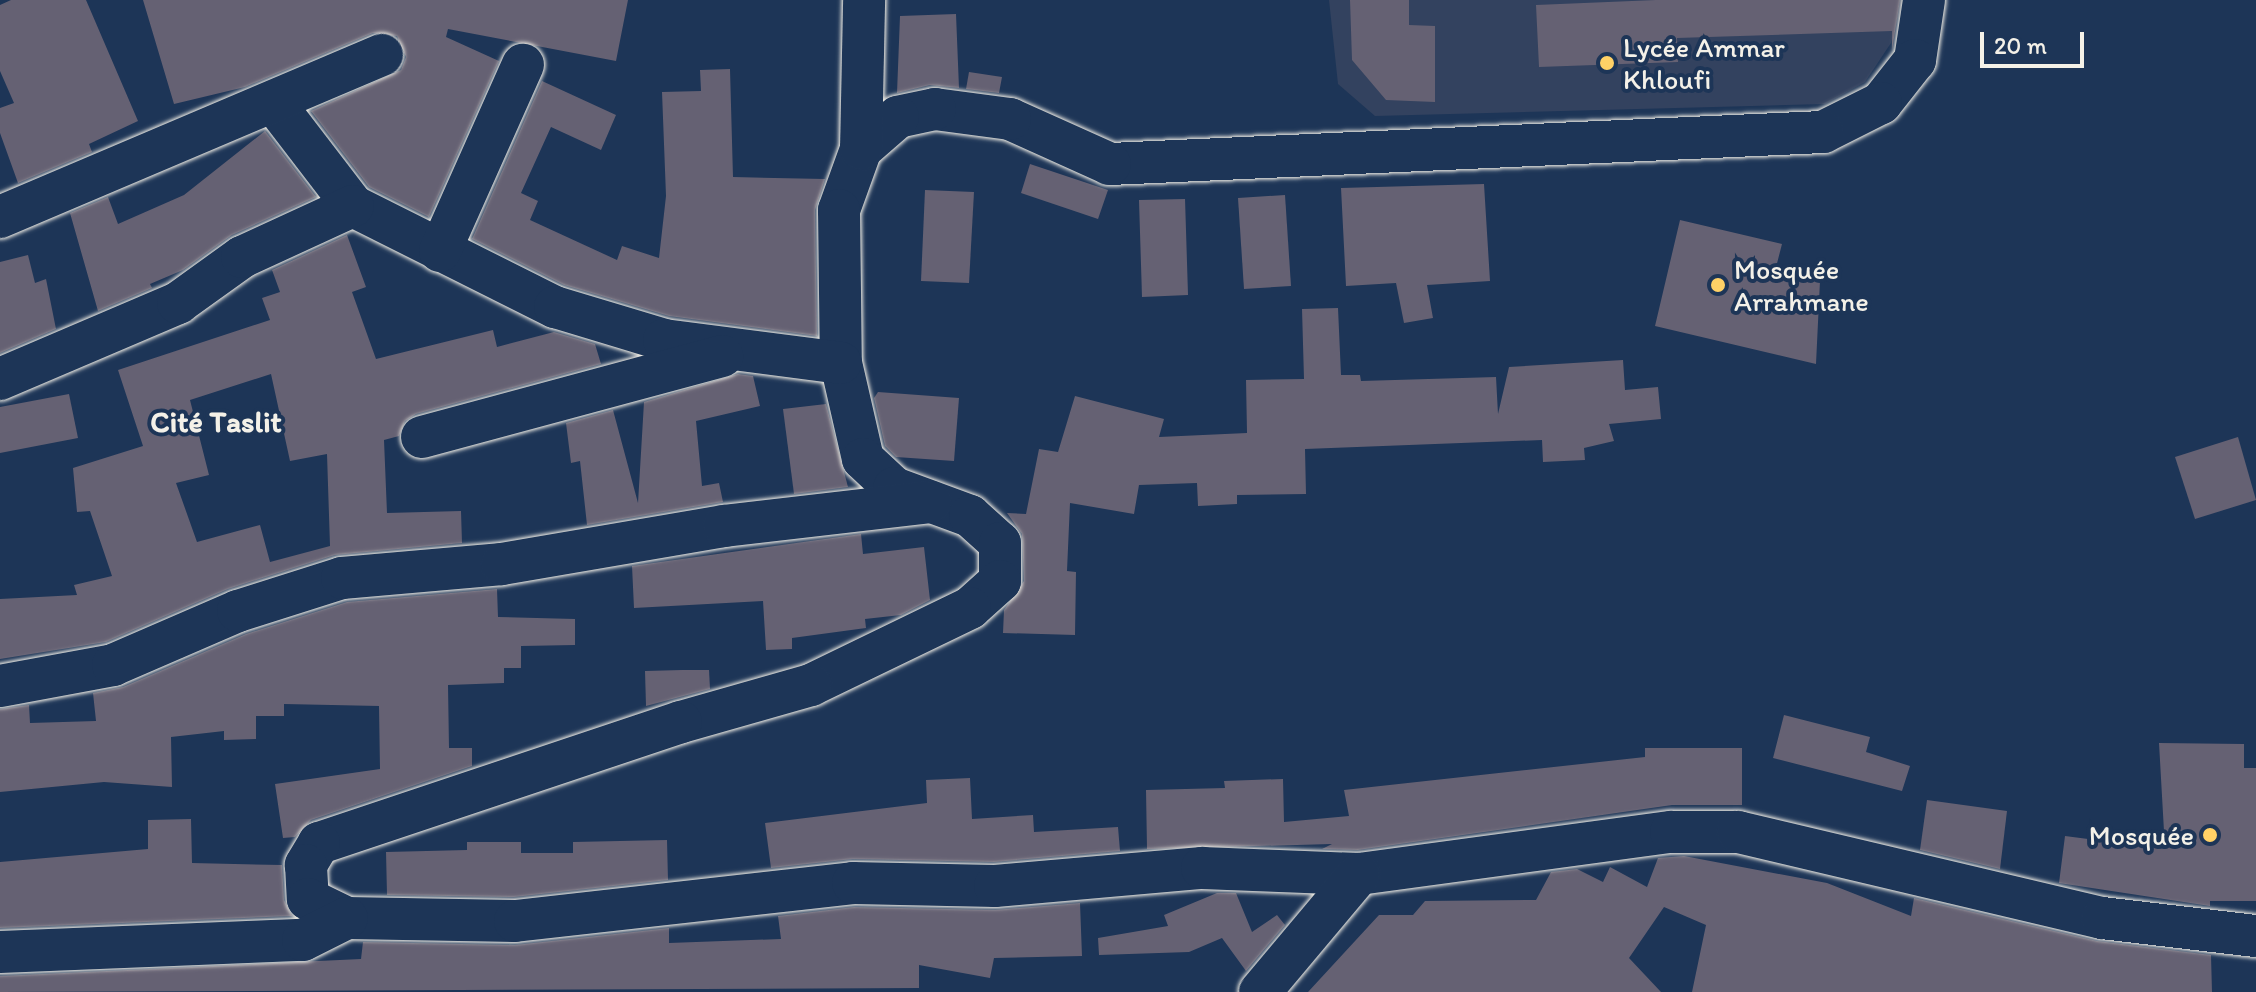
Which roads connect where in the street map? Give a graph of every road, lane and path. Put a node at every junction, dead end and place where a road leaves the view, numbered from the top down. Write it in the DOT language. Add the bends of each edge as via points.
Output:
graph roads {
  1 [pos="864,0"];
  2 [pos="1924,0"];
  3 [pos="382,55"];
  4 [pos="523,65"];
  5 [pos="274,103"];
  6 [pos="861,149"];
  7 [pos="353,206"];
  8 [pos="0,217"];
  9 [pos="440,251"];
  10 [pos="744,351"];
  11 [pos="841,363"];
  12 [pos="0,379"];
  13 [pos="422,437"];
  14 [pos="933,502"];
  15 [pos="0,686"];
  16 [pos="1359,874"];
  17 [pos="347,918"];
  18 [pos="2256,936"];
  19 [pos="0,952"];
  20 [pos="1260,992"];
  1 -- 6 [label="street"];
  2 -- 6 [label="street" via="1915,60 1881,103 1823,132 1110,164 1010,119 935,109 898,117"];
  3 -- 5 [label="street"];
  4 -- 9 [label="street"];
  5 -- 7 [label="street"];
  5 -- 8 [label="street"];
  6 -- 11 [label="street" via="839,210"];
  7 -- 9 [label="street"];
  7 -- 12 [label="street" via="242,257 178,303"];
  9 -- 10 [label="street" via="555,307 664,340"];
  10 -- 11 [label="street"];
  10 -- 13 [label="street"];
  11 -- 14 [label="street" via="863,459 894,488"];
  14 -- 15 [label="street" via="724,526 502,564 342,578 238,611 113,665"];
  14 -- 17 [label="street" via="970,516 1000,543 1000,581 970,608 811,685 319,843 306,865 308,899"];
  16 -- 17 [label="street" via="1202,868 995,886 853,883 515,921"];
  16 -- 18 [label="street" via="1671,832 1738,832 2102,918"];
  16 -- 20 [label="street"];
  17 -- 19 [label="street" via="303,940"];
}
